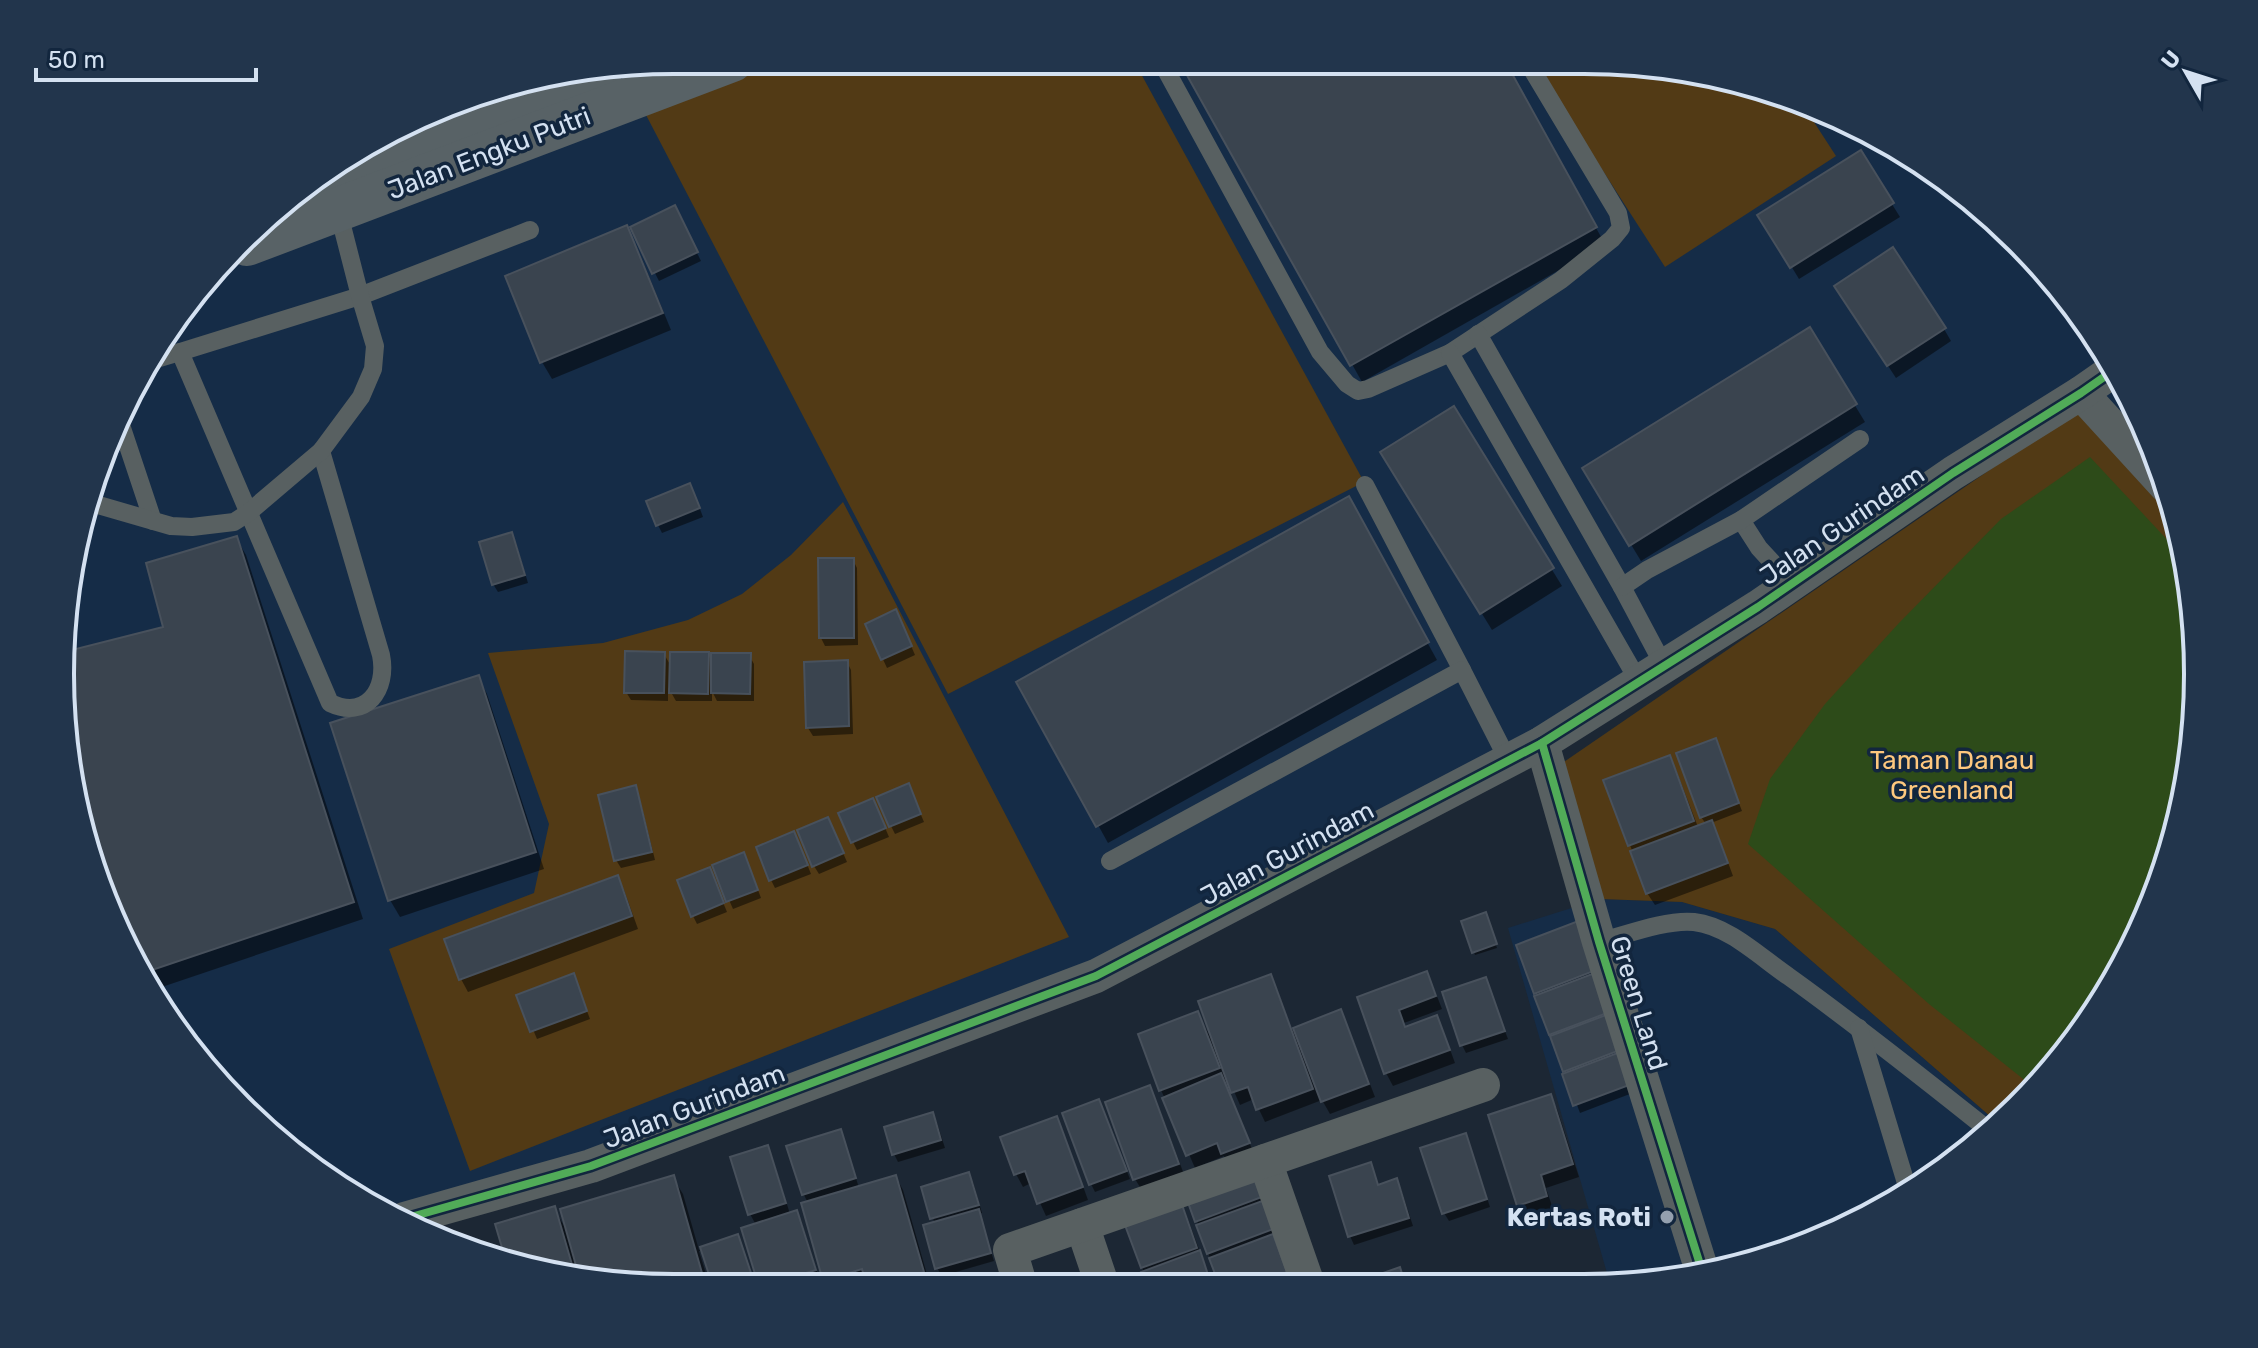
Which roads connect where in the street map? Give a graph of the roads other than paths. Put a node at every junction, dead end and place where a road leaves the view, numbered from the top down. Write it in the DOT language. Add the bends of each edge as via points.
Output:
graph roads {
  1 [pos="695,74"];
  2 [pos="1168,74"];
  3 [pos="1535,74"];
  4 [pos="570,84"];
  5 [pos="348,171"];
  6 [pos="338,210"];
  7 [pos="530,230"];
  8 [pos="262,238"];
  9 [pos="360,296"];
  10 [pos="1478,334"];
  11 [pos="180,352"];
  12 [pos="1450,353"];
  13 [pos="165,356"];
  14 [pos="2105,376"];
  15 [pos="2081,393"];
  16 [pos="124,435"];
  17 [pos="1860,439"];
  18 [pos="321,451"];
  19 [pos="2145,463"];
  20 [pos="1365,485"];
  21 [pos="98,505"];
  22 [pos="248,513"];
  23 [pos="1741,520"];
  24 [pos="153,521"];
  25 [pos="1792,584"];
  26 [pos="1622,587"];
  27 [pos="1462,670"];
  28 [pos="1651,674"];
  29 [pos="1542,743"];
  30 [pos="1508,760"];
  31 [pos="1110,861"];
  32 [pos="1599,942"];
  33 [pos="1859,1028"];
  34 [pos="1483,1085"];
  35 [pos="1981,1124"];
  36 [pos="1265,1161"];
  37 [pos="1905,1181"];
  38 [pos="417,1215"];
  39 [pos="1082,1225"];
  40 [pos="1699,1262"];
  41 [pos="1017,1274"];
  42 [pos="1099,1274"];
  43 [pos="1304,1274"];
  1 -- 6 [label="main road, Jalan Engku Putri"];
  2 -- 12 [label="lane" via="1320,352 1347,384 1358,391 1368,389"];
  3 -- 10 [label="lane" via="1618,213 1621,228 1561,280"];
  4 -- 5 [label="main road, Jalan Engku Putri"];
  6 -- 8 [label="main road, Jalan Engku Putri"];
  6 -- 9 [label="lane"];
  7 -- 9 [label="lane"];
  9 -- 11 [label="lane"];
  9 -- 18 [label="lane" via="375,346 373,369 361,397"];
  10 -- 12 [label="lane"];
  10 -- 26 [label="lane"];
  11 -- 13 [label="lane"];
  11 -- 22 [label="lane"];
  12 -- 28 [label="lane"];
  14 -- 15 [label="street, Jalan Gurindam"];
  15 -- 19 [label="street"];
  15 -- 25 [label="street, Jalan Gurindam"];
  16 -- 24 [label="lane"];
  17 -- 23 [label="lane"];
  18 -- 22 [label="lane"];
  18 -- 22 [label="lane" via="384,672 380,686 361,706 342,709 330,703"];
  20 -- 27 [label="lane"];
  21 -- 24 [label="lane"];
  22 -- 24 [label="lane" via="234,522 192,527"];
  23 -- 25 [label="lane"];
  23 -- 26 [label="lane"];
  25 -- 28 [label="street, Jalan Gurindam"];
  26 -- 28 [label="lane"];
  27 -- 30 [label="lane"];
  27 -- 31 [label="lane"];
  28 -- 29 [label="street, Jalan Gurindam"];
  29 -- 30 [label="street, Jalan Gurindam"];
  29 -- 32 [label="street, Green Land"];
  30 -- 38 [label="street, Jalan Gurindam" via="1096,976 591,1166"];
  32 -- 33 [label="lane, Green Land" via="1679,921 1715,927"];
  32 -- 40 [label="street, Green Land"];
  33 -- 35 [label="lane, Green Land"];
  33 -- 37 [label="lane"];
  34 -- 36 [label="street"];
  36 -- 39 [label="street"];
  36 -- 43 [label="street"];
  39 -- 41 [label="street" via="1010,1250"];
  39 -- 42 [label="street"];
}
